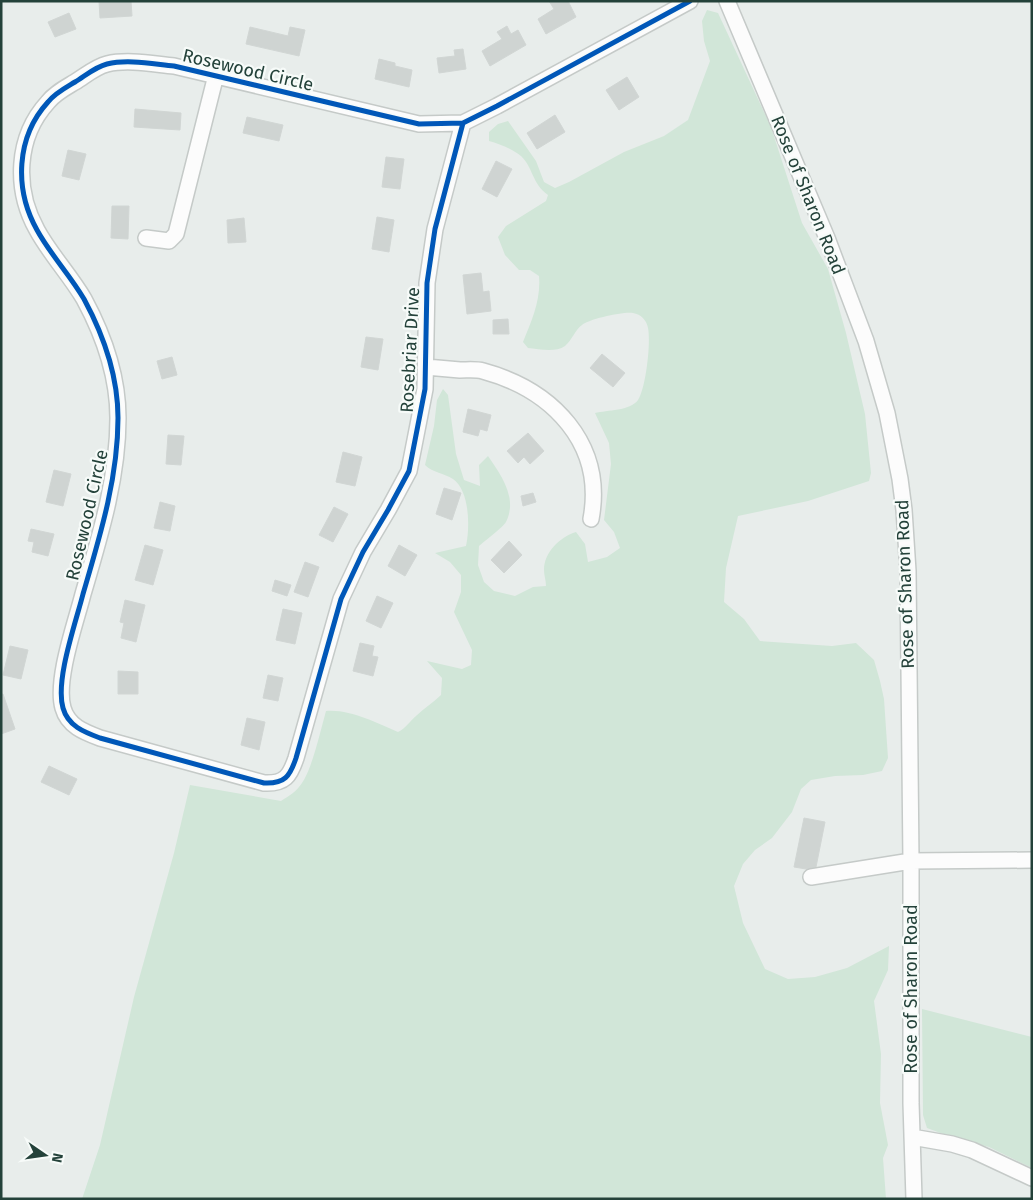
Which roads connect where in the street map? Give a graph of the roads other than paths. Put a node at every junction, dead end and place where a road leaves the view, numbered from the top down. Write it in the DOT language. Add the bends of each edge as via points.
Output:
graph roads {
  1 [pos="690,1"];
  2 [pos="727,1"];
  3 [pos="216,75"];
  4 [pos="463,123"];
  5 [pos="146,238"];
  6 [pos="426,367"];
  7 [pos="591,519"];
  8 [pos="281,781"];
  9 [pos="1032,860"];
  10 [pos="911,861"];
  11 [pos="810,877"];
  12 [pos="912,1137"];
  13 [pos="1032,1178"];
  14 [pos="914,1199"];
  1 -- 4 [label="street"];
  2 -- 10 [label="street, Rose of Sharon Road" via="827,238 866,340 887,413 900,479 907,541"];
  3 -- 4 [label="street, Rosewood Circle" via="418,124"];
  3 -- 5 [label="street" via="176,234 169,241"];
  3 -- 8 [label="street, Rosewood Circle" via="142,63 114,63 96,68 53,96 37,115 24,147 21,182 29,214 37,231 83,297 104,338 114,379 118,416 113,478 68,650 61,696 67,718 81,731 264,783"];
  4 -- 6 [label="street, Rosebriar Drive" via="435,229 427,283"];
  6 -- 7 [label="street" via="475,370 508,380 537,395 570,423 592,471 594,503"];
  6 -- 8 [label="street, Rosebriar Drive" via="422,410 409,470 345,590 296,758 290,773"];
  9 -- 10 [label="street"];
  10 -- 11 [label="street"];
  10 -- 12 [label="street, Rose of Sharon Road"];
  12 -- 13 [label="street" via="972,1150"];
  12 -- 14 [label="street, Rose of Sharon Road"];
}
